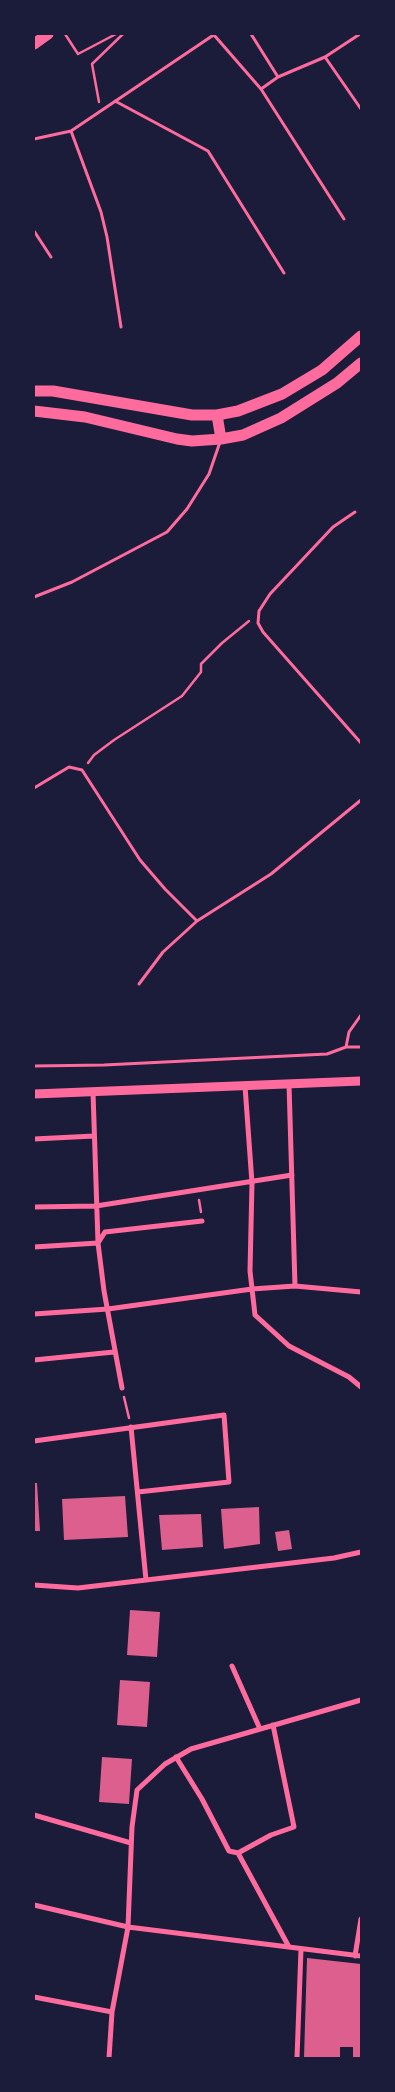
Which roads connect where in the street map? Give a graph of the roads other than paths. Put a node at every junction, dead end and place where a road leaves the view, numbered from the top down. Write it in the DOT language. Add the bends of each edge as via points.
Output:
graph roads {
  1 [pos="48,34"];
  2 [pos="214,34"];
  3 [pos="251,34"];
  4 [pos="360,34"];
  5 [pos="34,44"];
  6 [pos="325,57"];
  7 [pos="278,77"];
  8 [pos="261,89"];
  9 [pos="115,101"];
  10 [pos="361,109"];
  11 [pos="70,131"];
  12 [pos="34,139"];
  13 [pos="344,219"];
  14 [pos="34,230"];
  15 [pos="51,257"];
  16 [pos="284,272"];
  17 [pos="121,327"];
  18 [pos="361,336"];
  19 [pos="361,363"];
  20 [pos="34,391"];
  21 [pos="34,411"];
  22 [pos="217,416"];
  23 [pos="222,438"];
  24 [pos="356,512"];
  25 [pos="34,597"];
  26 [pos="361,742"];
  27 [pos="34,788"];
  28 [pos="361,800"];
  29 [pos="197,921"];
  30 [pos="139,984"];
  31 [pos="361,1015"];
  32 [pos="346,1047"];
  33 [pos="361,1047"];
  34 [pos="34,1066"];
  35 [pos="361,1082"];
  36 [pos="290,1084"];
  37 [pos="246,1086"];
  38 [pos="93,1091"];
  39 [pos="34,1094"];
  40 [pos="94,1136"];
  41 [pos="34,1139"];
  42 [pos="292,1175"];
  43 [pos="252,1183"];
  44 [pos="96,1206"];
  45 [pos="34,1208"];
  46 [pos="202,1221"];
  47 [pos="98,1243"];
  48 [pos="34,1247"];
  49 [pos="295,1286"];
  50 [pos="252,1289"];
  51 [pos="361,1292"];
  52 [pos="108,1309"];
  53 [pos="34,1314"];
  54 [pos="114,1352"];
  55 [pos="34,1360"];
  56 [pos="361,1387"];
  57 [pos="122,1388"];
  58 [pos="131,1427"];
  59 [pos="34,1441"];
  60 [pos="138,1492"];
  61 [pos="361,1552"];
  62 [pos="146,1580"];
  63 [pos="34,1585"];
  64 [pos="232,1666"];
  65 [pos="361,1700"];
  66 [pos="272,1725"];
  67 [pos="260,1729"];
  68 [pos="176,1758"];
  69 [pos="34,1815"];
  70 [pos="131,1843"];
  71 [pos="238,1852"];
  72 [pos="34,1905"];
  73 [pos="361,1919"];
  74 [pos="128,1927"];
  75 [pos="289,1947"];
  76 [pos="301,1949"];
  77 [pos="358,1956"];
  78 [pos="34,1997"];
  79 [pos="112,2012"];
  80 [pos="109,2058"];
  81 [pos="297,2058"];
  1 -- 5 [label="main road"];
  2 -- 8 [label="lane"];
  2 -- 9 [label="lane"];
  3 -- 7 [label="lane"];
  4 -- 6 [label="lane"];
  6 -- 7 [label="lane"];
  6 -- 10 [label="lane"];
  7 -- 8 [label="lane"];
  8 -- 13 [label="lane"];
  9 -- 11 [label="lane"];
  9 -- 16 [label="lane" via="208,151"];
  11 -- 12 [label="lane"];
  11 -- 17 [label="lane" via="101,212"];
  14 -- 15 [label="lane"];
  18 -- 22 [label="main road" via="322,370 282,394 238,412"];
  19 -- 23 [label="main road" via="338,383 281,418 242,434"];
  20 -- 22 [label="main road"];
  21 -- 23 [label="main road" via="85,416 177,439"];
  22 -- 23 [label="main road"];
  23 -- 25 [label="lane" via="209,474 188,509 167,532 72,582"];
  24 -- 26 [label="lane" via="333,527 270,594 258,623"];
  27 -- 29 [label="lane" via="69,766 82,770 140,860"];
  28 -- 29 [label="lane" via="271,874"];
  29 -- 30 [label="lane" via="163,952"];
  31 -- 32 [label="lane" via="350,1032"];
  32 -- 33 [label="lane"];
  32 -- 34 [label="lane" via="312,1056"];
  35 -- 36 [label="street"];
  36 -- 37 [label="street"];
  36 -- 42 [label="street"];
  37 -- 38 [label="street"];
  37 -- 43 [label="street"];
  38 -- 39 [label="street"];
  38 -- 40 [label="street"];
  40 -- 41 [label="street"];
  40 -- 44 [label="street"];
  42 -- 43 [label="street"];
  42 -- 49 [label="street"];
  43 -- 44 [label="street"];
  43 -- 50 [label="street"];
  44 -- 45 [label="street"];
  44 -- 47 [label="street"];
  46 -- 47 [label="street" via="105,1232"];
  47 -- 48 [label="street"];
  47 -- 52 [label="street"];
  49 -- 50 [label="street"];
  49 -- 51 [label="street"];
  50 -- 52 [label="street"];
  50 -- 56 [label="street" via="256,1315 289,1346 349,1377"];
  52 -- 53 [label="street"];
  52 -- 54 [label="street"];
  54 -- 55 [label="street"];
  54 -- 57 [label="street"];
  58 -- 59 [label="street"];
  58 -- 60 [label="street"];
  58 -- 60 [label="street" via="224,1415 229,1482"];
  60 -- 62 [label="street"];
  61 -- 62 [label="street"];
  62 -- 63 [label="street" via="78,1588"];
  64 -- 67 [label="street"];
  65 -- 66 [label="street"];
  66 -- 67 [label="street"];
  66 -- 71 [label="street" via="294,1827"];
  67 -- 68 [label="street" via="191,1749"];
  68 -- 70 [label="street" via="138,1790"];
  68 -- 71 [label="street" via="229,1851"];
  69 -- 70 [label="street"];
  70 -- 74 [label="street"];
  71 -- 75 [label="street"];
  72 -- 74 [label="street"];
  73 -- 77 [label="street"];
  74 -- 75 [label="street"];
  74 -- 79 [label="street"];
  75 -- 76 [label="street"];
  76 -- 77 [label="street"];
  76 -- 81 [label="street"];
  78 -- 79 [label="street"];
  79 -- 80 [label="street"];
}
